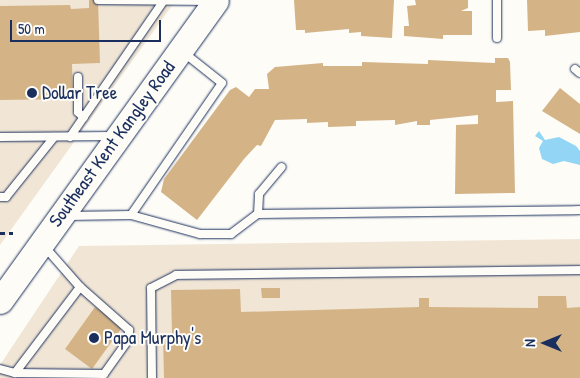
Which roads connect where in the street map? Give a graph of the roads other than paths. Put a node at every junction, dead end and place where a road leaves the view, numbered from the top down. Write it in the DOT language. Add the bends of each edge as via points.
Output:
graph roads {
  1 [pos="98,0"];
  2 [pos="497,0"];
  3 [pos="164,1"];
  4 [pos="216,1"];
  5 [pos="497,38"];
  6 [pos="181,51"];
  7 [pos="78,77"];
  8 [pos="84,118"];
  9 [pos="116,136"];
  10 [pos="0,137"];
  11 [pos="54,137"];
  12 [pos="70,137"];
  13 [pos="282,166"];
  14 [pos="0,197"];
  15 [pos="580,210"];
  16 [pos="258,214"];
  17 [pos="131,215"];
  18 [pos="59,216"];
  19 [pos="41,241"];
  20 [pos="580,270"];
  21 [pos="80,287"];
  22 [pos="2,294"];
  23 [pos="0,369"];
  24 [pos="15,373"];
  25 [pos="152,378"];
  1 -- 3 [label="lane"];
  2 -- 5 [label="lane"];
  3 -- 4 [label="lane"];
  3 -- 8 [label="lane"];
  4 -- 6 [label="main road, Southeast Kent Kangley Road"];
  6 -- 9 [label="main road, Southeast Kent Kangley Road"];
  6 -- 17 [label="lane" via="222,83"];
  7 -- 8 [label="lane" via="78,112"];
  8 -- 12 [label="lane"];
  9 -- 12 [label="lane"];
  9 -- 18 [label="main road, Southeast Kent Kangley Road"];
  10 -- 11 [label="lane"];
  11 -- 12 [label="lane"];
  11 -- 14 [label="lane" via="6,197"];
  13 -- 16 [label="lane" via="259,194"];
  15 -- 16 [label="lane"];
  16 -- 17 [label="lane" via="231,234 200,234"];
  17 -- 18 [label="lane"];
  18 -- 19 [label="main road, Southeast Kent Kangley Road"];
  19 -- 21 [label="lane"];
  19 -- 22 [label="main road, Southeast Kent Kangley Road"];
  20 -- 25 [label="lane" via="176,275 151,288"];
  21 -- 24 [label="lane"];
  21 -- 24 [label="lane" via="129,330 129,339 104,374"];
  23 -- 24 [label="lane"];
}
